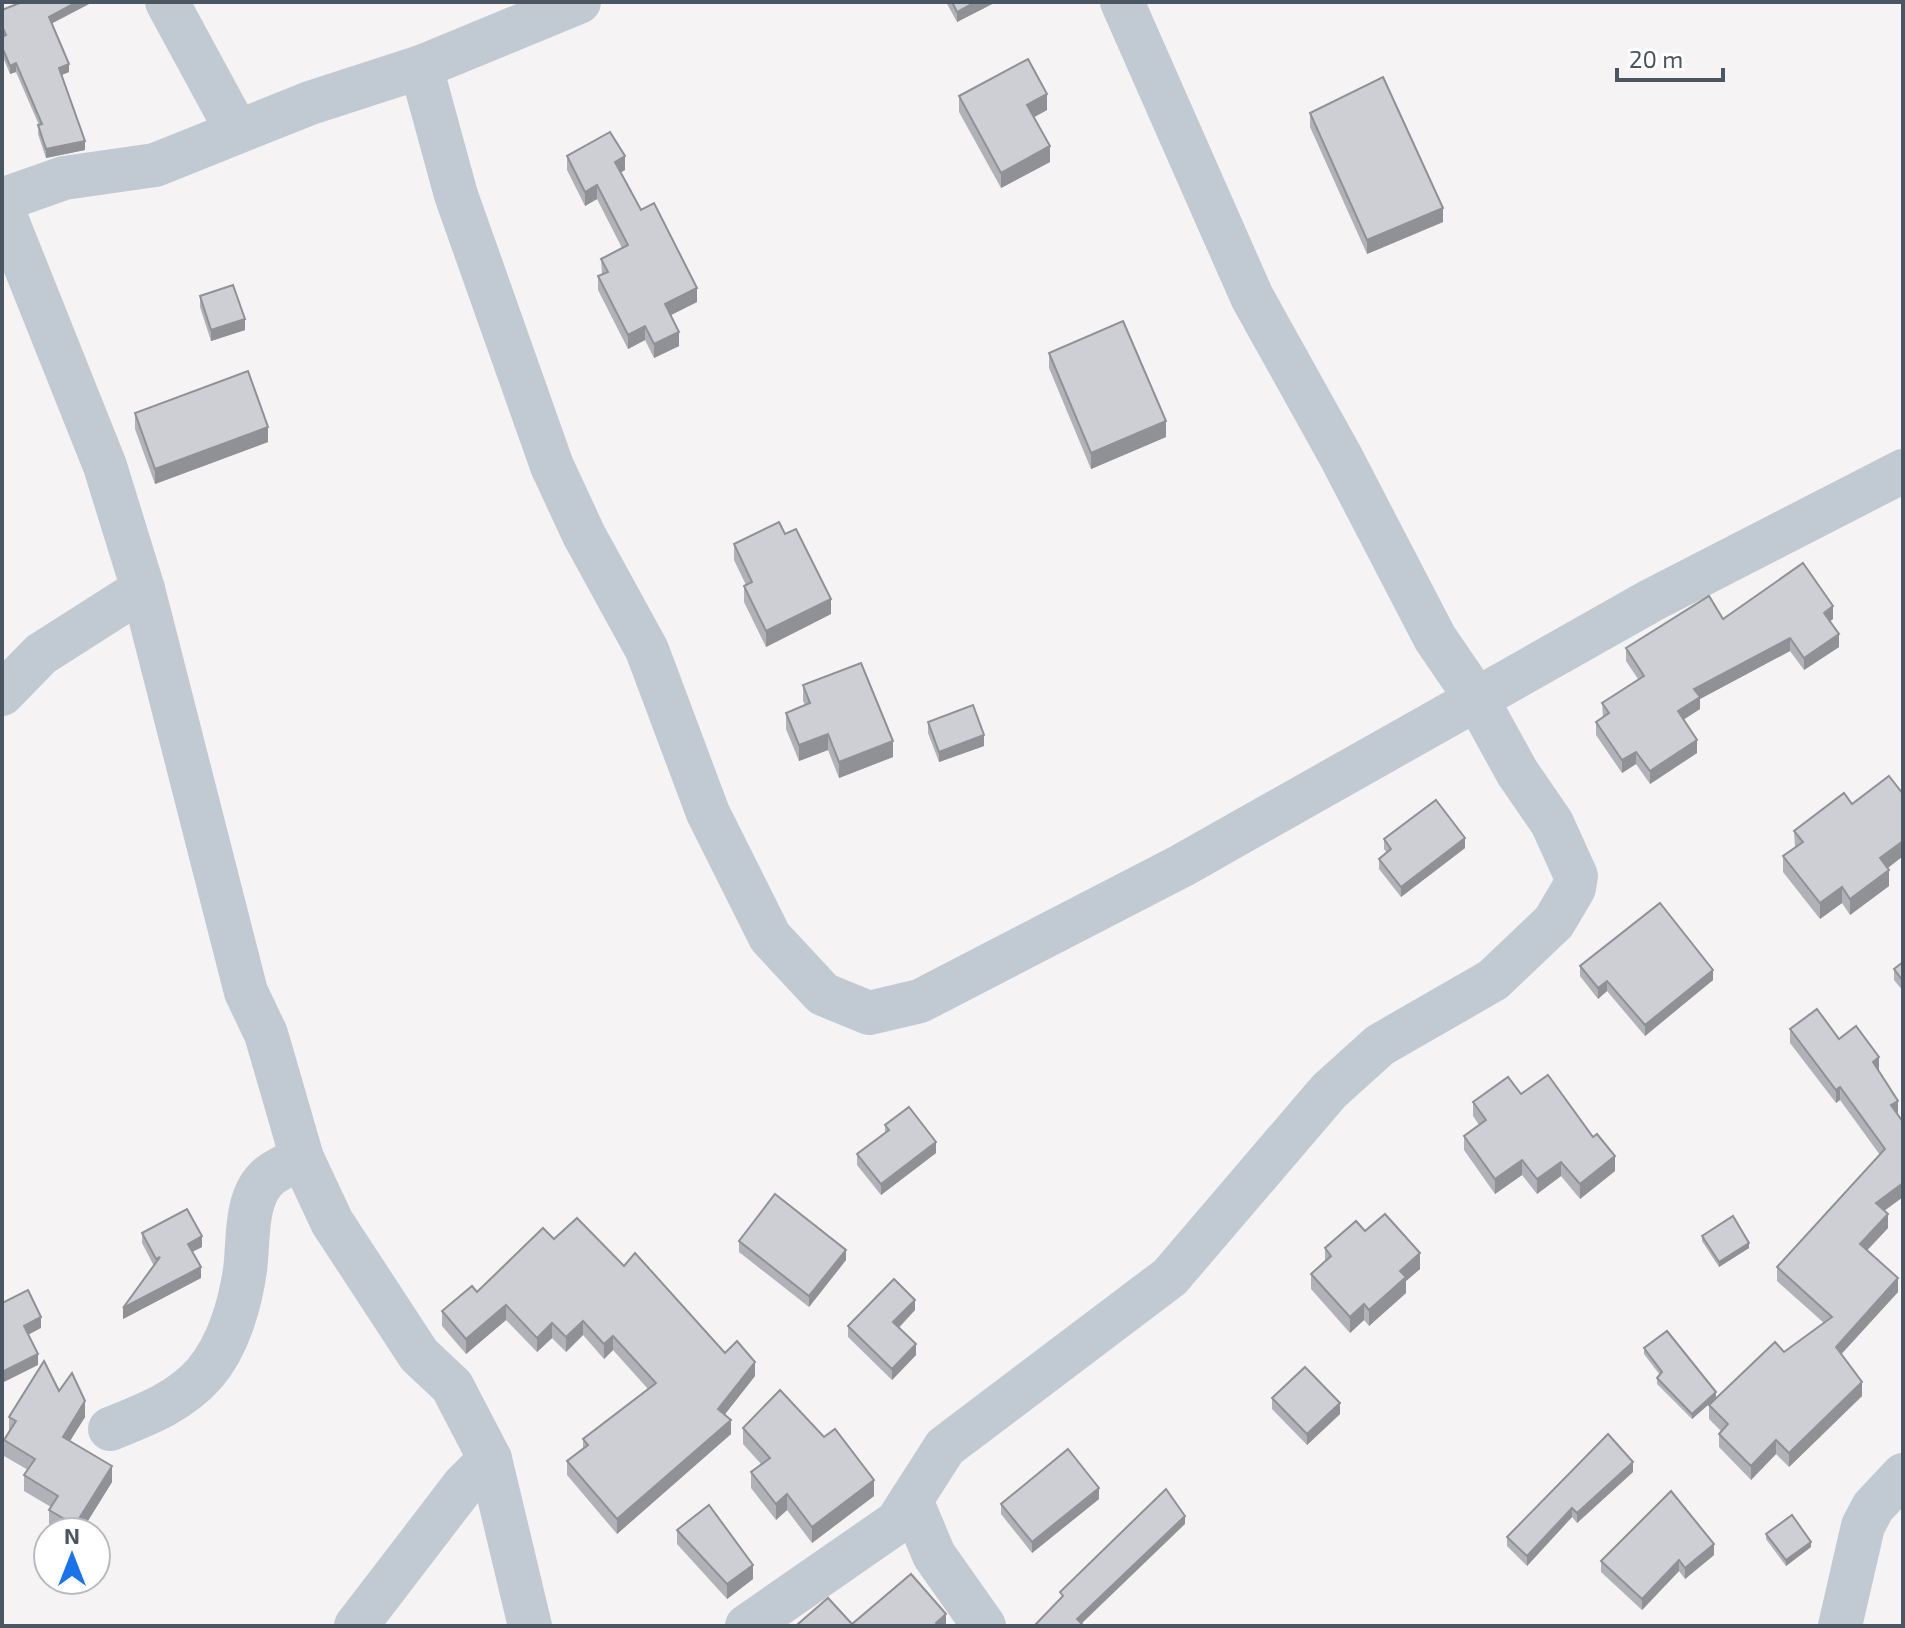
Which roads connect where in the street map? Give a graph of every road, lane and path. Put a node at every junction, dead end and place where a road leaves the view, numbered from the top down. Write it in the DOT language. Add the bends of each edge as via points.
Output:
graph roads {
  1 [pos="167,2"];
  2 [pos="579,2"];
  3 [pos="1122,2"];
  4 [pos="421,67"];
  5 [pos="237,131"];
  6 [pos="2,200"];
  7 [pos="2,208"];
  8 [pos="1903,471"];
  9 [pos="143,589"];
  10 [pos="2,694"];
  11 [pos="1478,701"];
  12 [pos="302,1158"];
  13 [pos="110,1429"];
  14 [pos="490,1459"];
  15 [pos="1903,1475"];
  16 [pos="911,1500"];
  17 [pos="356,1626"];
  18 [pos="530,1626"];
  19 [pos="747,1626"];
  20 [pos="984,1626"];
  21 [pos="1840,1626"];
  1 -- 5 [label="street"];
  2 -- 4 [label="street"];
  3 -- 11 [label="street" via="1252,297 1435,638"];
  4 -- 5 [label="street"];
  4 -- 11 [label="street" via="456,195 552,466 647,650 708,813 770,937 823,994 869,1013 920,1001 1181,866"];
  5 -- 6 [label="street" via="155,165 64,178"];
  7 -- 9 [label="street" via="105,466"];
  8 -- 11 [label="street" via="1652,600"];
  9 -- 10 [label="street" via="41,654"];
  9 -- 12 [label="street" via="246,992 266,1034"];
  11 -- 16 [label="street" via="1572,865 1574,888 1554,922 1493,980 1380,1045 1329,1091 1170,1277 962,1432 932,1463"];
  12 -- 13 [label="street" via="268,1177 257,1194 237,1306 206,1372 178,1398"];
  12 -- 14 [label="street" via="332,1222 419,1355 452,1386"];
  14 -- 17 [label="street" via="464,1485"];
  14 -- 18 [label="street"];
  15 -- 21 [label="street" via="1863,1526"];
  16 -- 19 [label="street" via="897,1522"];
  16 -- 20 [label="street" via="934,1555"];
}
